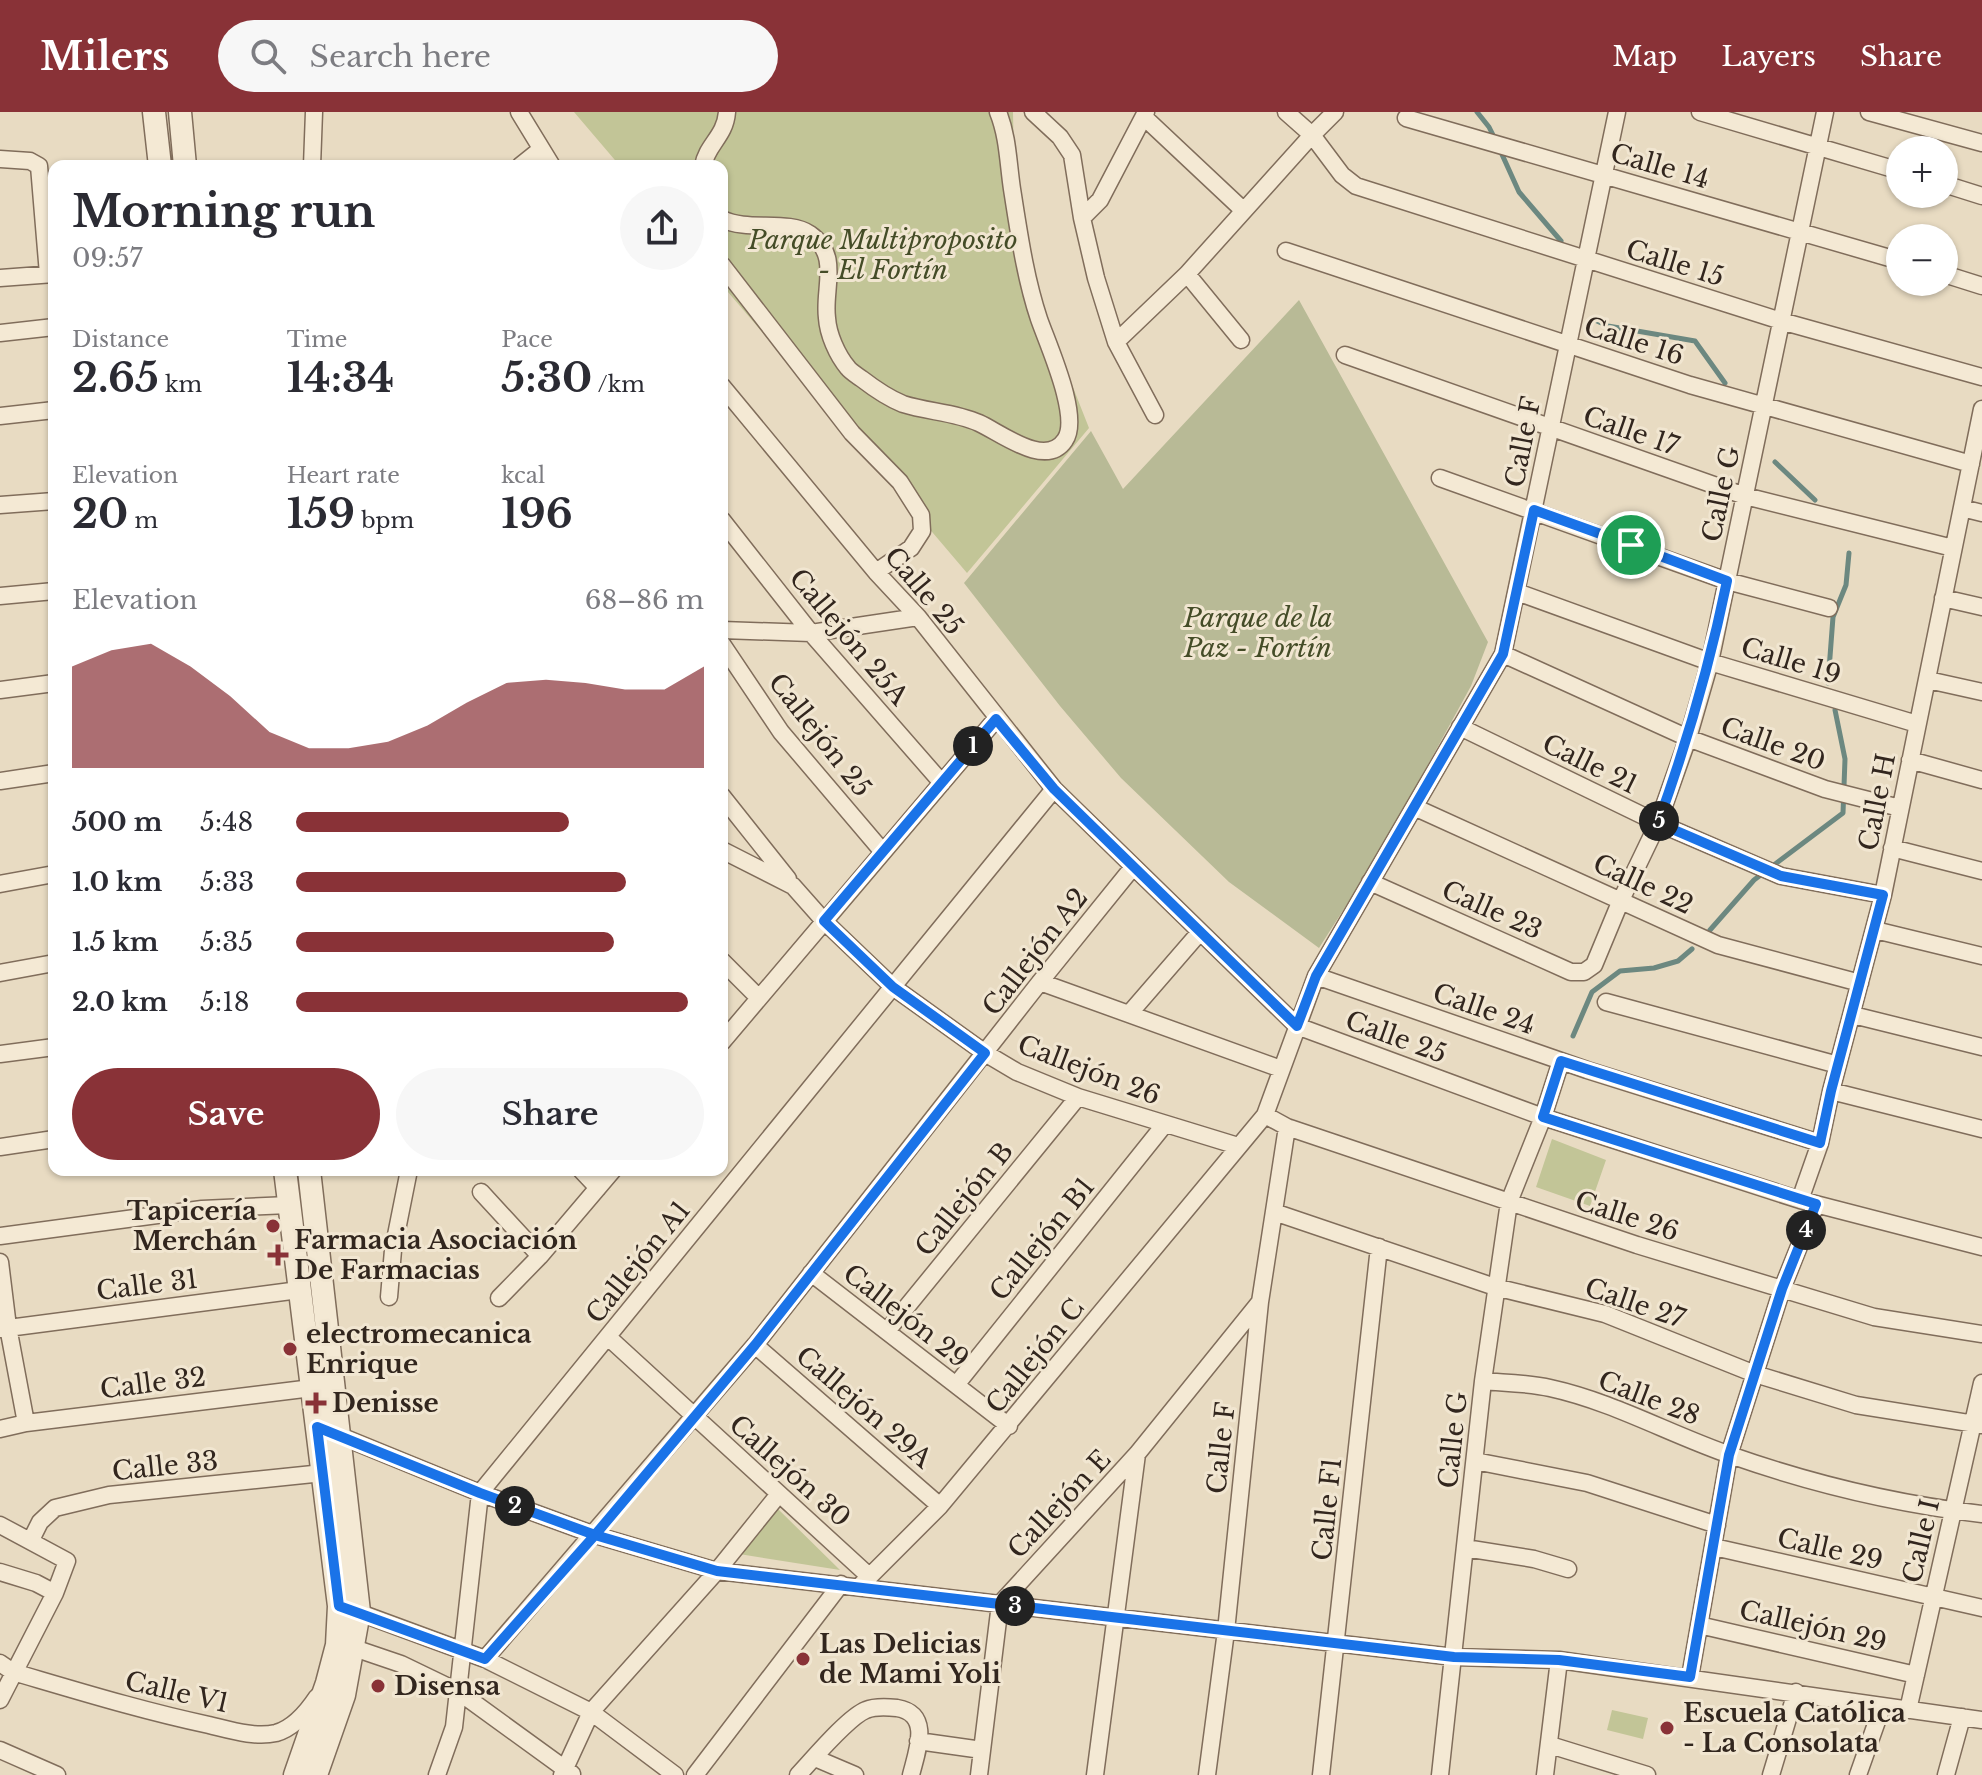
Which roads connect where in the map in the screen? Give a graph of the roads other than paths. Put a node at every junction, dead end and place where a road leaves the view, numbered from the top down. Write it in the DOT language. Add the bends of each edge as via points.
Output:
graph roads {
  1 [pos="154,112"];
  2 [pos="180,112"];
  3 [pos="314,112"];
  4 [pos="519,112"];
  5 [pos="727,112"];
  6 [pos="998,112"];
  7 [pos="1033,112"];
  8 [pos="1286,112"];
  9 [pos="1335,112"];
  10 [pos="1617,112"];
  11 [pos="1700,112"];
  12 [pos="1825,112"];
  13 [pos="1869,112"];
  14 [pos="1145,114"];
  15 [pos="1406,118"];
  16 [pos="1312,135"];
  17 [pos="1982,143"];
  18 [pos="1818,147"];
  19 [pos="540,150"];
  20 [pos="0,159"];
  21 [pos="159,160"];
  22 [pos="184,160"];
  23 [pos="312,160"];
  24 [pos="528,160"];
  25 [pos="548,160"];
  26 [pos="704,160"];
  27 [pos="1886,167"];
  28 [pos="1604,174"];
  29 [pos="1958,188"];
  30 [pos="1982,196"];
  31 [pos="1243,210"];
  32 [pos="1082,218"];
  33 [pos="728,222"];
  34 [pos="1800,232"];
  35 [pos="48,247"];
  36 [pos="1286,251"];
  37 [pos="1886,257"];
  38 [pos="1587,260"];
  39 [pos="728,273"];
  40 [pos="48,274"];
  41 [pos="1187,274"];
  42 [pos="0,278"];
  43 [pos="1958,278"];
  44 [pos="1982,286"];
  45 [pos="1781,321"];
  46 [pos="48,328"];
  47 [pos="0,333"];
  48 [pos="1241,340"];
  49 [pos="1116,342"];
  50 [pos="1567,345"];
  51 [pos="1345,355"];
  52 [pos="1982,377"];
  53 [pos="728,393"];
  54 [pos="1764,406"];
  55 [pos="48,411"];
  56 [pos="1155,415"];
  57 [pos="0,416"];
  58 [pos="1981,419"];
  59 [pos="1551,428"];
  60 [pos="1971,464"];
  61 [pos="1440,478"];
  62 [pos="1745,496"];
  63 [pos="48,501"];
  64 [pos="0,505"];
  65 [pos="1962,508"];
  66 [pos="1534,510"];
  67 [pos="1982,513"];
  68 [pos="728,528"];
  69 [pos="1953,548"];
  70 [pos="876,572"];
  71 [pos="1727,581"];
  72 [pos="48,592"];
  73 [pos="1517,592"];
  74 [pos="0,596"];
  75 [pos="1943,598"];
  76 [pos="1982,607"];
  77 [pos="1829,608"];
  78 [pos="918,617"];
  79 [pos="728,630"];
  80 [pos="811,633"];
  81 [pos="728,653"];
  82 [pos="1503,654"];
  83 [pos="1710,662"];
  84 [pos="1928,680"];
  85 [pos="48,684"];
  86 [pos="0,690"];
  87 [pos="1982,692"];
  88 [pos="996,719"];
  89 [pos="1917,724"];
  90 [pos="1460,727"];
  91 [pos="1688,738"];
  92 [pos="1910,760"];
  93 [pos="48,774"];
  94 [pos="1982,780"];
  95 [pos="0,781"];
  96 [pos="942,783"];
  97 [pos="1054,789"];
  98 [pos="728,804"];
  99 [pos="1414,807"];
  100 [pos="1900,808"];
  101 [pos="1658,823"];
  102 [pos="1892,848"];
  103 [pos="883,852"];
  104 [pos="728,853"];
  105 [pos="1133,867"];
  106 [pos="1982,871"];
  107 [pos="48,875"];
  108 [pos="1370,882"];
  109 [pos="0,884"];
  110 [pos="793,886"];
  111 [pos="1883,895"];
  112 [pos="1621,900"];
  113 [pos="824,921"];
  114 [pos="1875,930"];
  115 [pos="1200,932"];
  116 [pos="1982,956"];
  117 [pos="48,964"];
  118 [pos="1594,965"];
  119 [pos="728,967"];
  120 [pos="0,973"];
  121 [pos="1316,976"];
  122 [pos="1040,982"];
  123 [pos="1860,983"];
  124 [pos="893,987"];
  125 [pos="759,998"];
  126 [pos="1606,1002"];
  127 [pos="1129,1014"];
  128 [pos="1853,1015"];
  129 [pos="1297,1026"];
  130 [pos="728,1035"];
  131 [pos="1982,1047"];
  132 [pos="48,1048"];
  133 [pos="985,1053"];
  134 [pos="0,1054"];
  135 [pos="1561,1061"];
  136 [pos="1838,1065"];
  137 [pos="1281,1069"];
  138 [pos="1831,1091"];
  139 [pos="1078,1097"];
  140 [pos="1265,1115"];
  141 [pos="1543,1117"];
  142 [pos="1165,1124"];
  143 [pos="1287,1127"];
  144 [pos="1982,1129"];
  145 [pos="48,1140"];
  146 [pos="1820,1143"];
  147 [pos="1238,1146"];
  148 [pos="0,1147"];
  149 [pos="286,1176"];
  150 [pos="300,1176"];
  151 [pos="310,1176"];
  152 [pos="408,1176"];
  153 [pos="587,1176"];
  154 [pos="608,1176"];
  155 [pos="598,1188"];
  156 [pos="481,1192"];
  157 [pos="1509,1202"];
  158 [pos="1808,1202"];
  159 [pos="289,1205"];
  160 [pos="1274,1212"];
  161 [pos="315,1220"];
  162 [pos="0,1236"];
  163 [pos="1379,1247"];
  164 [pos="1982,1247"];
  165 [pos="540,1256"];
  166 [pos="0,1262"];
  167 [pos="811,1273"];
  168 [pos="1495,1287"];
  169 [pos="1782,1289"];
  170 [pos="299,1290"];
  171 [pos="389,1297"];
  172 [pos="499,1298"];
  173 [pos="1260,1302"];
  174 [pos="303,1317"];
  175 [pos="327,1320"];
  176 [pos="4,1328"];
  177 [pos="887,1331"];
  178 [pos="1982,1334"];
  179 [pos="608,1337"];
  180 [pos="755,1345"];
  181 [pos="1755,1374"];
  182 [pos="1483,1381"];
  183 [pos="1982,1383"];
  184 [pos="956,1385"];
  185 [pos="312,1388"];
  186 [pos="694,1417"];
  187 [pos="26,1423"];
  188 [pos="1977,1425"];
  189 [pos="1009,1426"];
  190 [pos="317,1427"];
  191 [pos="0,1429"];
  192 [pos="340,1436"];
  193 [pos="1137,1454"];
  194 [pos="1729,1455"];
  195 [pos="1475,1461"];
  196 [pos="323,1473"];
  197 [pos="480,1493"];
  198 [pos="779,1494"];
  199 [pos="940,1506"];
  200 [pos="1953,1510"];
  201 [pos="1982,1514"];
  202 [pos="0,1525"];
  203 [pos="1717,1525"];
  204 [pos="595,1535"];
  205 [pos="31,1540"];
  206 [pos="1714,1547"];
  207 [pos="1465,1548"];
  208 [pos="1568,1569"];
  209 [pos="717,1571"];
  210 [pos="0,1572"];
  211 [pos="864,1582"];
  212 [pos="841,1584"];
  213 [pos="55,1593"];
  214 [pos="1933,1598"];
  215 [pos="1000,1604"];
  216 [pos="1982,1608"];
  217 [pos="349,1609"];
  218 [pos="1115,1619"];
  219 [pos="1699,1625"];
  220 [pos="1226,1631"];
  221 [pos="1337,1644"];
  222 [pos="354,1648"];
  223 [pos="464,1651"];
  224 [pos="1454,1657"];
  225 [pos="485,1659"];
  226 [pos="1559,1660"];
  227 [pos="6,1668"];
  228 [pos="1916,1675"];
  229 [pos="1690,1677"];
  230 [pos="327,1683"];
  231 [pos="459,1692"];
  232 [pos="1796,1692"];
  233 [pos="0,1700"];
  234 [pos="1882,1707"];
  235 [pos="1908,1710"];
  236 [pos="591,1712"];
  237 [pos="1962,1717"];
  238 [pos="1982,1720"];
  239 [pos="918,1741"];
  240 [pos="1550,1745"];
  241 [pos="0,1750"];
  242 [pos="982,1750"];
  243 [pos="815,1758"];
  244 [pos="567,1773"];
  245 [pos="57,1775"];
  246 [pos="295,1775"];
  247 [pos="316,1775"];
  248 [pos="437,1775"];
  249 [pos="675,1775"];
  250 [pos="695,1775"];
  251 [pos="798,1775"];
  252 [pos="855,1775"];
  253 [pos="911,1775"];
  254 [pos="979,1775"];
  255 [pos="1095,1775"];
  256 [pos="1207,1775"];
  257 [pos="1321,1775"];
  258 [pos="1440,1775"];
  259 [pos="1545,1775"];
  260 [pos="1647,1775"];
  261 [pos="1771,1775"];
  262 [pos="1858,1775"];
  263 [pos="1946,1775"];
  1 -- 21 [label="street"];
  2 -- 22 [label="street"];
  3 -- 23 [label="street"];
  4 -- 19 [label="street"];
  5 -- 26 [label="street" via="726,126"];
  6 -- 33 [label="street" via="1006,132 1030,291 1067,405 1070,427 1065,442 1051,451 1032,451 976,422 878,392 848,368 832,341 826,317 830,268 823,247 809,233"];
  7 -- 32 [label="street" via="1072,155"];
  8 -- 16 [label="street"];
  9 -- 16 [label="street"];
  10 -- 28 [label="street, Calle F"];
  11 -- 18 [label="street"];
  12 -- 18 [label="street, Calle G"];
  13 -- 17 [label="street"];
  14 -- 31 [label="street"];
  14 -- 32 [label="street" via="1100,200"];
  15 -- 28 [label="street, Calle 14"];
  16 -- 31 [label="street"];
  16 -- 38 [label="street, Calle 15" via="1356,186"];
  18 -- 27 [label="street"];
  18 -- 34 [label="street, Calle G"];
  19 -- 24 [label="street"];
  19 -- 25 [label="street"];
  20 -- 35 [label="street" via="39,166"];
  28 -- 34 [label="street, Calle 14"];
  28 -- 38 [label="street, Calle F"];
  29 -- 30 [label="street"];
  31 -- 41 [label="street"];
  32 -- 49 [label="street"];
  34 -- 37 [label="street, Calle 14"];
  34 -- 45 [label="street, Calle G"];
  36 -- 50 [label="street, Calle 16"];
  38 -- 45 [label="street, Calle 15"];
  38 -- 50 [label="street, Calle F"];
  39 -- 70 [label="street" via="852,433 900,482 921,515 922,531 911,548"];
  40 -- 42 [label="street"];
  41 -- 48 [label="street"];
  41 -- 49 [label="street"];
  43 -- 44 [label="street"];
  45 -- 52 [label="street, Calle 15"];
  45 -- 54 [label="street, Calle G"];
  46 -- 47 [label="street"];
  49 -- 56 [label="street"];
  50 -- 54 [label="street, Calle 16"];
  50 -- 59 [label="street, Calle F"];
  51 -- 59 [label="street, Calle 17"];
  53 -- 70 [label="street, Calle 25"];
  54 -- 60 [label="street, Calle 16"];
  54 -- 62 [label="street, Calle G"];
  55 -- 57 [label="street"];
  58 -- 60 [label="street, Calle H"];
  59 -- 62 [label="street, Calle 17"];
  59 -- 66 [label="street, Calle F"];
  60 -- 65 [label="street, Calle H"];
  61 -- 66 [label="street"];
  62 -- 69 [label="street, Calle 17"];
  62 -- 71 [label="street, Calle G"];
  63 -- 64 [label="street"];
  65 -- 67 [label="street"];
  65 -- 69 [label="street, Calle H"];
  66 -- 71 [label="street"];
  66 -- 73 [label="street, Calle F"];
  68 -- 80 [label="street, Callejón 25A"];
  69 -- 75 [label="street, Calle H"];
  70 -- 78 [label="street, Calle 25"];
  71 -- 77 [label="street"];
  71 -- 83 [label="street, Calle G"];
  72 -- 74 [label="street"];
  73 -- 82 [label="street, Calle F"];
  73 -- 83 [label="street, Calle 19"];
  75 -- 76 [label="street"];
  75 -- 84 [label="street, Calle H"];
  78 -- 80 [label="street"];
  78 -- 88 [label="street, Calle 25"];
  79 -- 80 [label="street"];
  80 -- 96 [label="street, Callejón 25A"];
  81 -- 103 [label="street, Callejón 25" via="781,732"];
  82 -- 90 [label="street, Calle F"];
  82 -- 91 [label="street, Calle 20"];
  83 -- 89 [label="street, Calle 19"];
  83 -- 91 [label="street, Calle G"];
  84 -- 87 [label="street"];
  84 -- 89 [label="street, Calle H"];
  85 -- 86 [label="street"];
  88 -- 96 [label="street"];
  88 -- 97 [label="street, Calle 25"];
  89 -- 92 [label="street, Calle H"];
  90 -- 99 [label="street, Calle F"];
  90 -- 101 [label="street, Calle 21"];
  91 -- 100 [label="street, Calle 20" via="1825,789"];
  91 -- 101 [label="street, Calle G"];
  92 -- 94 [label="street"];
  92 -- 100 [label="street, Calle H"];
  93 -- 95 [label="street"];
  96 -- 103 [label="street"];
  97 -- 105 [label="street, Calle 25"];
  97 -- 124 [label="street, Callejón A1"];
  98 -- 110 [label="street, Callejón 26"];
  99 -- 108 [label="street, Calle F"];
  99 -- 112 [label="street, Calle 22"];
  100 -- 102 [label="street, Calle H"];
  101 -- 111 [label="street, Calle 21" via="1781,876"];
  101 -- 112 [label="street, Calle G"];
  102 -- 106 [label="street"];
  102 -- 111 [label="street, Calle H"];
  103 -- 113 [label="street"];
  104 -- 110 [label="street, Callejón 26"];
  105 -- 115 [label="street, Calle 25"];
  105 -- 122 [label="street, Callejón A2"];
  107 -- 109 [label="street"];
  108 -- 118 [label="street, Calle 23" via="1571,972"];
  108 -- 121 [label="street, Calle F"];
  110 -- 113 [label="street, Callejón 26"];
  111 -- 114 [label="street, Calle H"];
  112 -- 118 [label="street, Calle G"];
  112 -- 123 [label="street, Calle 22" via="1718,945"];
  113 -- 124 [label="street, Callejón 26"];
  113 -- 125 [label="street"];
  114 -- 116 [label="street"];
  114 -- 123 [label="street, Calle H"];
  115 -- 127 [label="street"];
  115 -- 129 [label="street, Calle 25"];
  117 -- 120 [label="street"];
  119 -- 125 [label="street"];
  121 -- 129 [label="street, Calle F"];
  121 -- 135 [label="street, Calle 24"];
  122 -- 127 [label="street"];
  122 -- 133 [label="street, Callejón A2"];
  123 -- 128 [label="street, Calle H"];
  124 -- 133 [label="street, Callejón 26"];
  124 -- 179 [label="street, Callejón A1"];
  125 -- 130 [label="street"];
  126 -- 136 [label="street"];
  127 -- 137 [label="street"];
  128 -- 131 [label="street"];
  128 -- 136 [label="street, Calle H"];
  129 -- 137 [label="street, Calle F"];
  129 -- 141 [label="street, Calle 25"];
  132 -- 134 [label="street"];
  133 -- 139 [label="street, Callejón 26"];
  133 -- 167 [label="street, Callejón A2"];
  135 -- 141 [label="street, Calle G"];
  135 -- 146 [label="street, Calle 24"];
  136 -- 138 [label="street, Calle H"];
  137 -- 140 [label="street, Calle F"];
  138 -- 144 [label="street"];
  138 -- 146 [label="street, Calle H"];
  139 -- 142 [label="street, Callejón 26"];
  139 -- 177 [label="street, Callejón B"];
  140 -- 143 [label="street, Calle 26"];
  140 -- 147 [label="street, Calle F"];
  141 -- 157 [label="street, Calle G"];
  141 -- 158 [label="street, Calle 25"];
  142 -- 147 [label="street, Callejón 26"];
  142 -- 184 [label="street, Callejón B1"];
  143 -- 157 [label="street, Calle 26"];
  143 -- 160 [label="street, Calle F"];
  145 -- 148 [label="street"];
  146 -- 158 [label="street, Calle H"];
  147 -- 189 [label="street, Callejón C"];
  149 -- 159 [label="street"];
  150 -- 161 [label="street"];
  151 -- 161 [label="street"];
  152 -- 171 [label="street"];
  153 -- 155 [label="street"];
  154 -- 155 [label="street"];
  155 -- 165 [label="street"];
  156 -- 165 [label="street"];
  157 -- 168 [label="street, Calle G"];
  157 -- 169 [label="street, Calle 26"];
  158 -- 164 [label="street, Calle 25"];
  158 -- 169 [label="street, Calle H"];
  159 -- 162 [label="street" via="202,1209"];
  159 -- 170 [label="street"];
  160 -- 163 [label="street, Calle 27"];
  160 -- 173 [label="street, Calle F"];
  161 -- 175 [label="street"];
  163 -- 168 [label="street, Calle 27"];
  163 -- 221 [label="street, Calle F1"];
  165 -- 172 [label="street"];
  166 -- 176 [label="street"];
  167 -- 177 [label="street, Callejón 29"];
  167 -- 180 [label="street, Callejón A2"];
  168 -- 181 [label="street, Calle 27" via="1605,1314"];
  168 -- 182 [label="street, Calle G"];
  169 -- 178 [label="street, Calle 26" via="1874,1317"];
  169 -- 181 [label="street, Calle H"];
  170 -- 174 [label="street"];
  170 -- 176 [label="street, Calle 31"];
  173 -- 193 [label="street, Callejón E"];
  173 -- 220 [label="street, Calle F"];
  174 -- 175 [label="street"];
  174 -- 185 [label="street"];
  175 -- 192 [label="street"];
  176 -- 187 [label="street"];
  177 -- 184 [label="street, Callejón 29"];
  179 -- 186 [label="street, Callejón 30"];
  179 -- 197 [label="street, Callejón A1"];
  180 -- 186 [label="street, Callejón A2"];
  180 -- 199 [label="street, Callejón 29A"];
  181 -- 188 [label="street, Calle 27" via="1856,1405"];
  181 -- 194 [label="street, Calle H"];
  182 -- 194 [label="street, Calle 28" via="1549,1387 1640,1416"];
  182 -- 195 [label="street, Calle G"];
  183 -- 188 [label="street, Calle I"];
  184 -- 189 [label="street, Callejón 29"];
  185 -- 187 [label="street, Calle 32"];
  185 -- 190 [label="street"];
  186 -- 198 [label="street, Callejón 30"];
  186 -- 204 [label="street, Callejón A2"];
  187 -- 191 [label="street, Calle 32"];
  188 -- 200 [label="street, Calle I"];
  189 -- 199 [label="street, Callejón C"];
  190 -- 192 [label="street"];
  190 -- 196 [label="street"];
  192 -- 197 [label="street"];
  192 -- 217 [label="street"];
  193 -- 215 [label="street, Callejón E"];
  193 -- 218 [label="street"];
  194 -- 200 [label="street, Calle 28" via="1883,1498"];
  194 -- 203 [label="street, Calle H"];
  195 -- 203 [label="street" via="1587,1483"];
  195 -- 207 [label="street, Calle G"];
  196 -- 205 [label="street, Calle 33" via="109,1495 55,1508"];
  196 -- 217 [label="street"];
  197 -- 204 [label="street"];
  197 -- 223 [label="street"];
  198 -- 209 [label="street"];
  198 -- 211 [label="street, Callejón 30"];
  199 -- 211 [label="street, Callejón C"];
  200 -- 201 [label="street, Calle 28"];
  200 -- 214 [label="street, Calle I"];
  202 -- 205 [label="street"];
  203 -- 206 [label="street, Calle H"];
  204 -- 209 [label="street"];
  204 -- 225 [label="street, Callejón A2"];
  205 -- 213 [label="street" via="67,1561"];
  206 -- 214 [label="street, Calle 29"];
  206 -- 219 [label="street, Calle H"];
  207 -- 208 [label="street"];
  207 -- 224 [label="street, Calle G"];
  209 -- 212 [label="street"];
  209 -- 236 [label="street"];
  210 -- 213 [label="street"];
  211 -- 212 [label="street"];
  211 -- 215 [label="street"];
  212 -- 250 [label="street"];
  213 -- 227 [label="street"];
  214 -- 216 [label="street, Calle 29"];
  214 -- 228 [label="street, Calle I"];
  215 -- 218 [label="street"];
  215 -- 242 [label="street"];
  217 -- 222 [label="street"];
  217 -- 223 [label="street"];
  217 -- 230 [label="street"];
  218 -- 220 [label="street"];
  218 -- 255 [label="street"];
  219 -- 228 [label="street, Callejón 29"];
  219 -- 229 [label="street, Calle H"];
  220 -- 221 [label="street"];
  220 -- 256 [label="street, Calle F"];
  221 -- 224 [label="street"];
  221 -- 257 [label="street, Calle F1"];
  222 -- 231 [label="street"];
  222 -- 247 [label="street"];
  223 -- 225 [label="street"];
  223 -- 231 [label="street"];
  224 -- 226 [label="street"];
  224 -- 258 [label="street, Calle G"];
  225 -- 236 [label="street"];
  226 -- 229 [label="street"];
  226 -- 240 [label="street"];
  227 -- 230 [label="street, Calle V1" via="148,1712 248,1733 286,1729"];
  227 -- 233 [label="street"];
  228 -- 235 [label="street, Calle I"];
  229 -- 232 [label="street"];
  230 -- 246 [label="street"];
  231 -- 244 [label="street"];
  231 -- 248 [label="street" via="454,1727"];
  232 -- 234 [label="street"];
  232 -- 261 [label="street"];
  234 -- 235 [label="street"];
  234 -- 262 [label="street"];
  235 -- 237 [label="street"];
  236 -- 244 [label="street"];
  236 -- 249 [label="street"];
  237 -- 238 [label="street"];
  237 -- 263 [label="street"];
  239 -- 242 [label="street"];
  239 -- 243 [label="street" via="916,1716 901,1709 866,1709"];
  239 -- 253 [label="street"];
  240 -- 259 [label="street"];
  240 -- 260 [label="street"];
  241 -- 245 [label="street"];
  242 -- 254 [label="street"];
  243 -- 251 [label="street"];
  243 -- 252 [label="street"];
}
